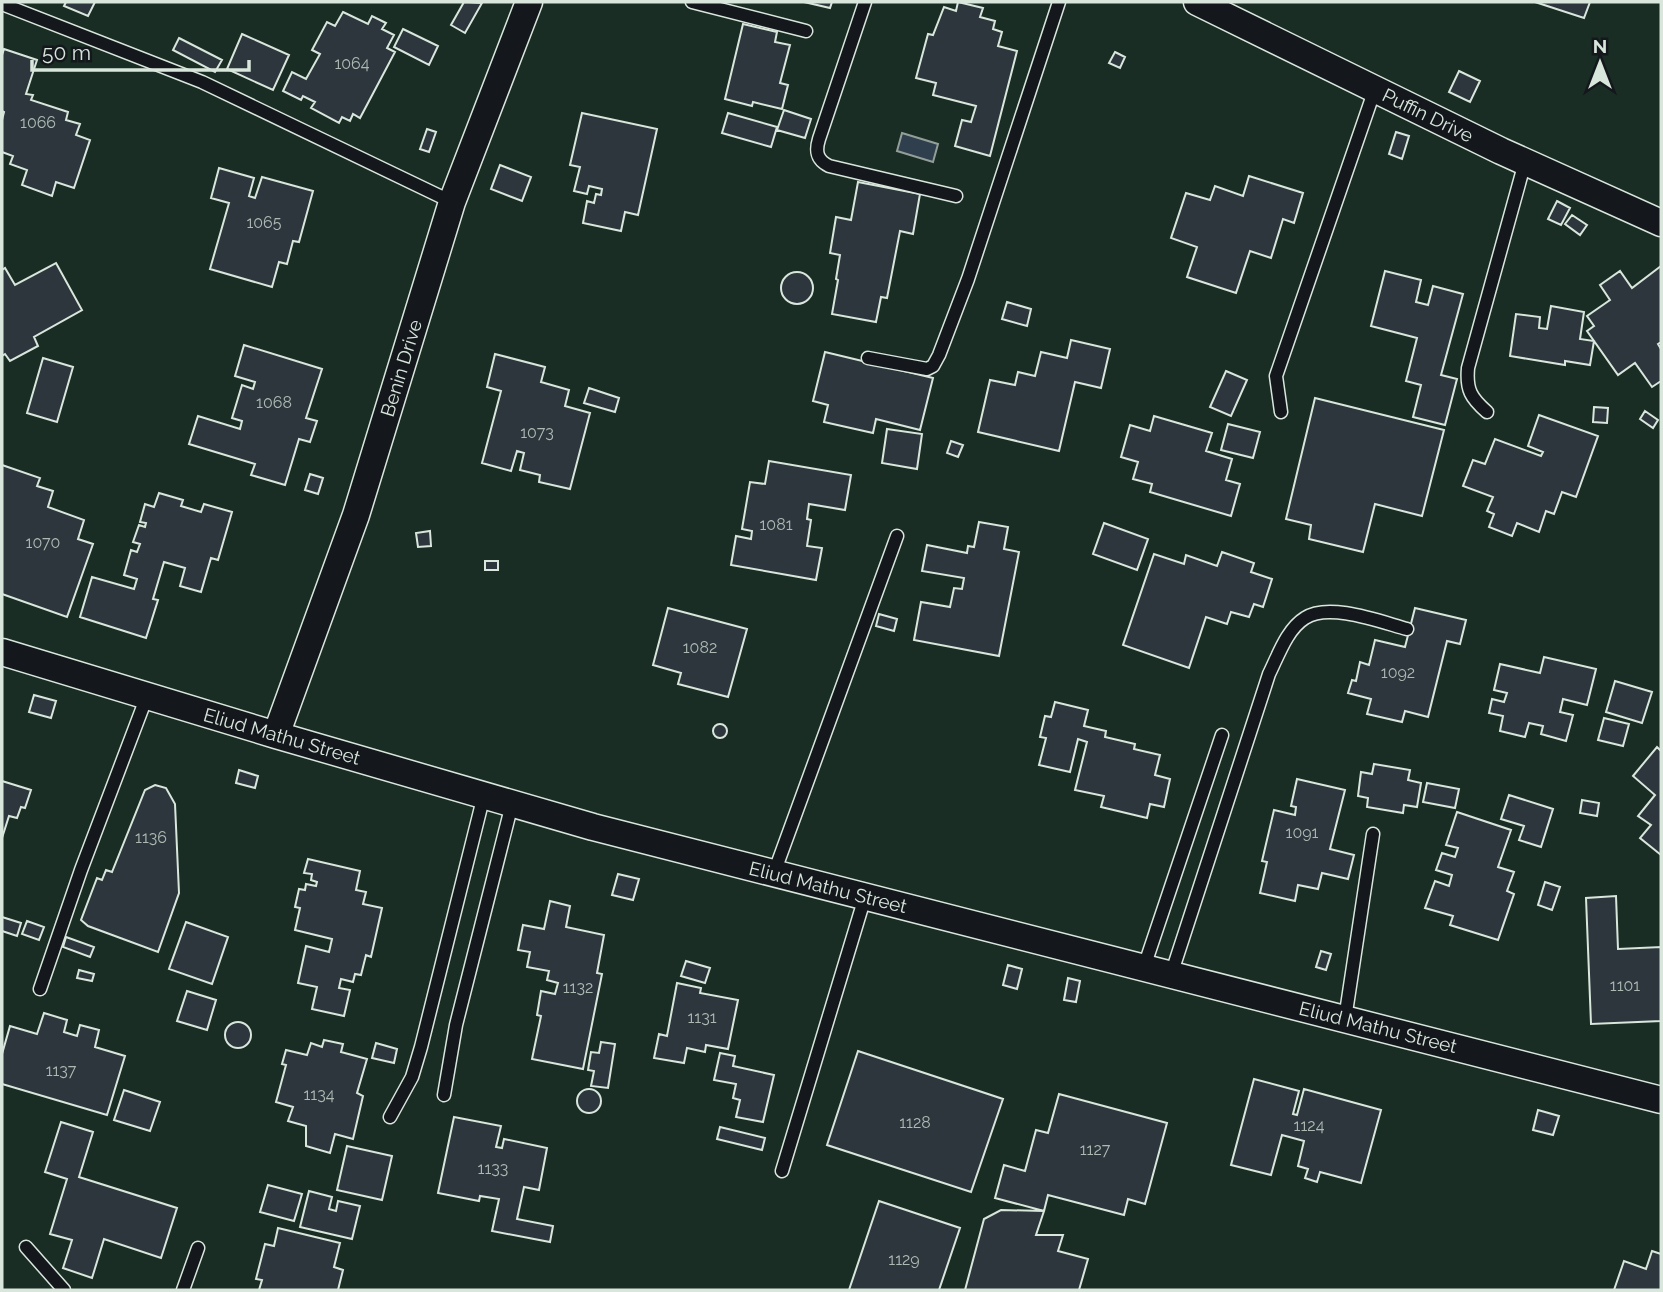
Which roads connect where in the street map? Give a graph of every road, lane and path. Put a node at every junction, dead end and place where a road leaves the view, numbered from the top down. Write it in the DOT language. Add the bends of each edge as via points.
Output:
graph roads {
  1 [pos="529,2"];
  2 [pos="692,2"];
  3 [pos="865,2"];
  4 [pos="1059,2"];
  5 [pos="1197,2"];
  6 [pos="2,4"];
  7 [pos="806,31"];
  8 [pos="1375,89"];
  9 [pos="1525,162"];
  10 [pos="956,196"];
  11 [pos="452,202"];
  12 [pos="1661,223"];
  13 [pos="868,358"];
  14 [pos="1281,412"];
  15 [pos="1487,412"];
  16 [pos="897,537"];
  17 [pos="1407,629"];
  18 [pos="2,652"];
  19 [pos="147,696"];
  20 [pos="276,735"];
  21 [pos="1222,735"];
  22 [pos="484,795"];
  23 [pos="512,804"];
  24 [pos="1374,834"];
  25 [pos="774,873"];
  26 [pos="865,897"];
  27 [pos="1144,967"];
  28 [pos="1171,975"];
  29 [pos="40,989"];
  30 [pos="1345,1019"];
  31 [pos="443,1095"];
  32 [pos="1661,1100"];
  33 [pos="390,1117"];
  34 [pos="782,1171"];
  35 [pos="26,1247"];
  36 [pos="198,1248"];
  37 [pos="64,1290"];
  38 [pos="183,1290"];
  1 -- 11 [label="street, Benin Drive"];
  2 -- 7 [label="lane"];
  3 -- 10 [label="lane" via="816,149 818,156 829,166"];
  4 -- 13 [label="lane" via="939,355 927,369"];
  5 -- 8 [label="street, Puffin Drive"];
  6 -- 11 [label="lane" via="202,82"];
  8 -- 9 [label="street, Puffin Drive"];
  8 -- 14 [label="lane" via="1276,376"];
  9 -- 12 [label="street, Puffin Drive"];
  9 -- 15 [label="lane" via="1468,368 1470,396"];
  11 -- 20 [label="street, Benin Drive" via="356,515"];
  16 -- 25 [label="lane"];
  17 -- 28 [label="lane" via="1322,612 1304,618 1288,637 1269,674"];
  18 -- 19 [label="street, Eliud Mathu Street"];
  19 -- 20 [label="street, Eliud Mathu Street"];
  19 -- 29 [label="lane"];
  20 -- 22 [label="street, Eliud Mathu Street"];
  21 -- 27 [label="lane"];
  22 -- 23 [label="street, Eliud Mathu Street"];
  22 -- 33 [label="lane" via="421,1047 412,1077"];
  23 -- 25 [label="street, Eliud Mathu Street"];
  23 -- 31 [label="lane" via="456,1025"];
  24 -- 30 [label="lane"];
  25 -- 26 [label="street, Eliud Mathu Street"];
  26 -- 27 [label="street, Eliud Mathu Street"];
  26 -- 34 [label="lane"];
  27 -- 28 [label="street, Eliud Mathu Street"];
  28 -- 30 [label="street, Eliud Mathu Street"];
  30 -- 32 [label="street, Eliud Mathu Street"];
  35 -- 37 [label="lane"];
  36 -- 38 [label="lane"];
}
